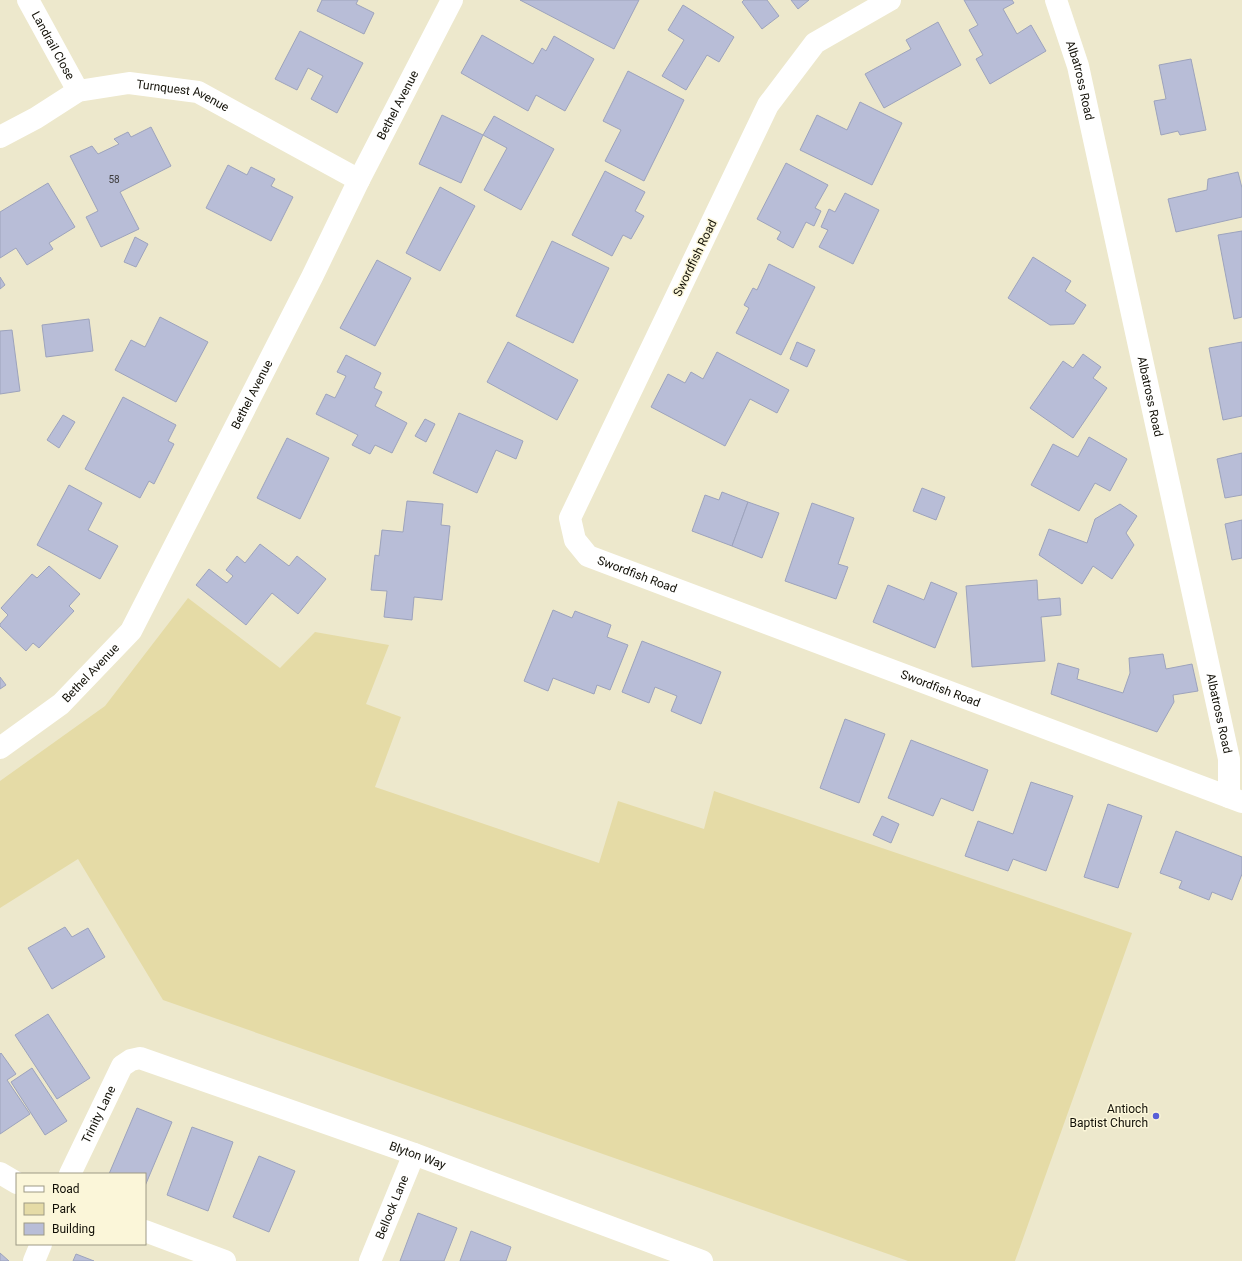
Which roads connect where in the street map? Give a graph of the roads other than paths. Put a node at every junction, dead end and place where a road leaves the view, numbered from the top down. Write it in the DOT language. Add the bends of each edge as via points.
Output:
graph roads {
  1 [pos="28,0"];
  2 [pos="452,0"];
  3 [pos="890,0"];
  4 [pos="1056,0"];
  5 [pos="78,91"];
  6 [pos="0,137"];
  7 [pos="359,180"];
  8 [pos="0,748"];
  9 [pos="1236,799"];
  10 [pos="131,1060"];
  11 [pos="414,1154"];
  12 [pos="0,1173"];
  13 [pos="70,1173"];
  14 [pos="16,1182"];
  15 [pos="146,1230"];
  16 [pos="41,1245"];
  17 [pos="680,1257"];
  18 [pos="34,1261"];
  19 [pos="225,1261"];
  20 [pos="370,1261"];
  21 [pos="702,1261"];
  1 -- 5 [label="street, Landrail Close"];
  2 -- 7 [label="street, Bethel Avenue"];
  3 -- 9 [label="street, Swordfish Road" via="815,43 768,105 570,518 575,540 588,556"];
  4 -- 9 [label="street, Albatross Road" via="1078,66 1230,759"];
  5 -- 6 [label="street, Turnquest Avenue"];
  5 -- 7 [label="street, Turnquest Avenue" via="129,82 198,92"];
  7 -- 8 [label="street, Bethel Avenue" via="131,631 61,704"];
  10 -- 11 [label="street, Blyton Way" via="140,1058"];
  10 -- 13 [label="street, Trinity Lane" via="122,1066"];
  11 -- 17 [label="street, Blyton Way"];
  11 -- 20 [label="street, Bellock Lane"];
  12 -- 14 [label="street"];
  15 -- 19 [label="street"];
  16 -- 18 [label="street"];
  17 -- 21 [label="street, Blyton Way"];
}
